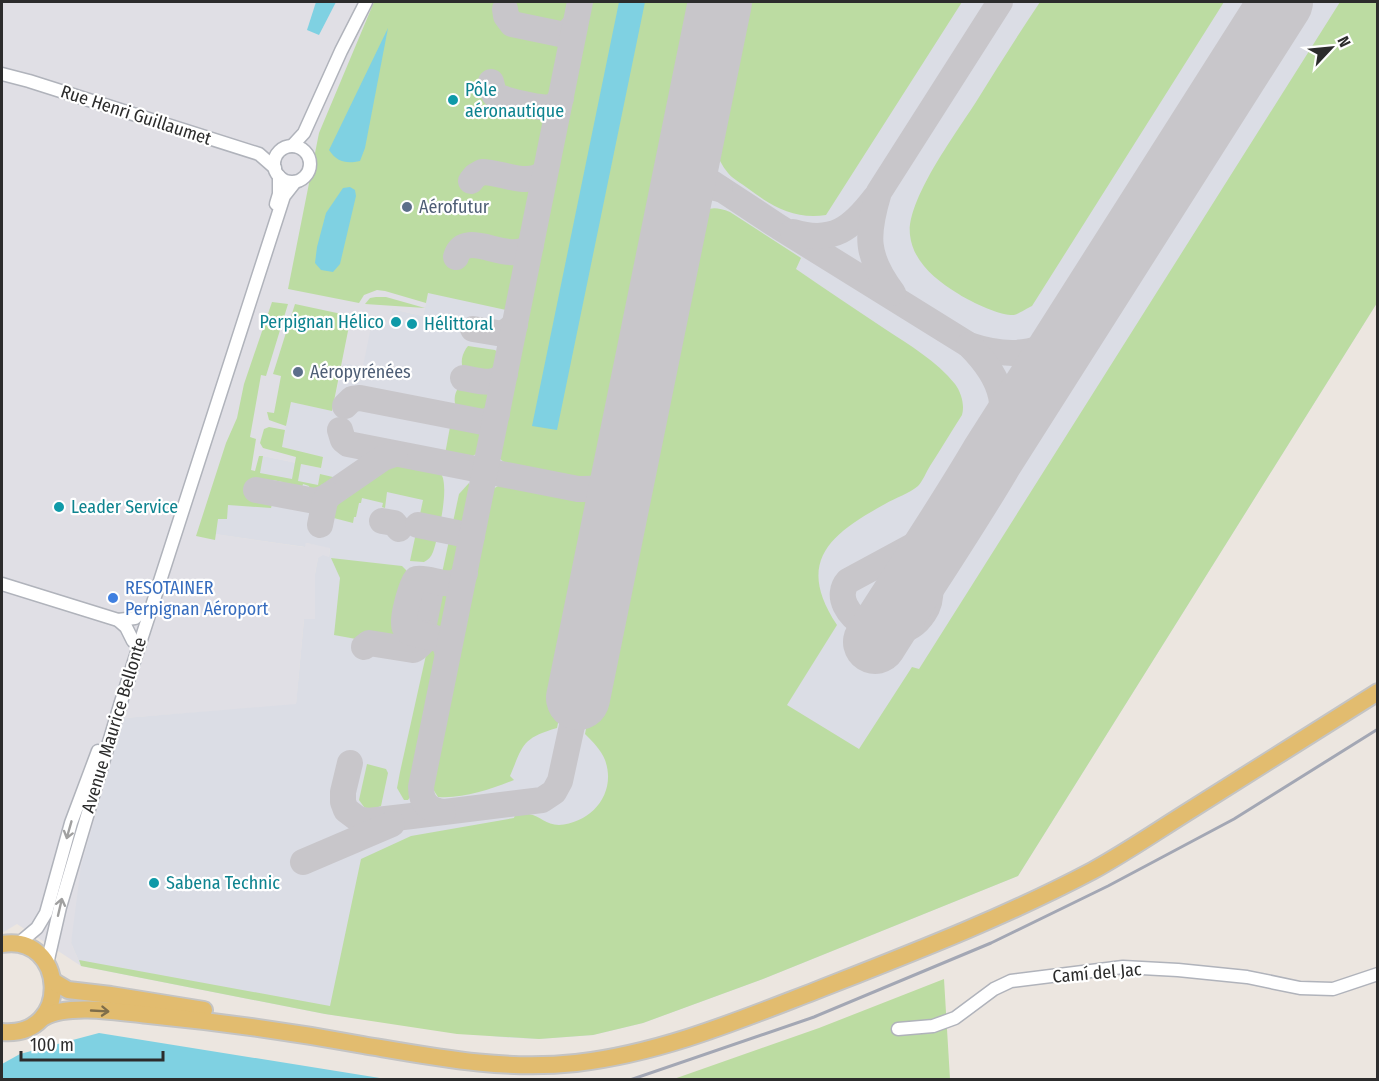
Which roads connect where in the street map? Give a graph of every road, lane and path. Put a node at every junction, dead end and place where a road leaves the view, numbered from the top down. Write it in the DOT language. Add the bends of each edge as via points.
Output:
graph roads {
  1 [pos="366,2"];
  2 [pos="2,68"];
  3 [pos="8,75"];
  4 [pos="304,133"];
  5 [pos="286,148"];
  6 [pos="306,153"];
  7 [pos="259,154"];
  8 [pos="277,172"];
  9 [pos="294,182"];
  10 [pos="2,584"];
  11 [pos="141,612"];
  12 [pos="118,620"];
  13 [pos="133,641"];
  14 [pos="1377,684"];
  15 [pos="1377,692"];
  16 [pos="10,944"];
  17 [pos="47,964"];
  18 [pos="1377,975"];
  19 [pos="53,981"];
  20 [pos="44,1017"];
  21 [pos="898,1029"];
  22 [pos="2,1032"];
  1 -- 4 [label="street"];
  2 -- 3 [label="street, Rue Henri Guillaumet"];
  3 -- 7 [label="street, Rue Henri Guillaumet"];
  4 -- 5 [label="street"];
  4 -- 6 [label="street"];
  5 -- 6 [label="street" via="300,148"];
  5 -- 7 [label="street, Rue Henri Guillaumet"];
  5 -- 8 [label="street" via="275,158"];
  6 -- 9 [label="street" via="309,172"];
  7 -- 8 [label="street, Rue Henri Guillaumet"];
  8 -- 9 [label="street" via="286,181"];
  8 -- 11 [label="street, Avenue Maurice Bellonte" via="279,194"];
  17 -- 9 [label="street, Avenue Maurice Bellonte, one-way" via="85,818 143,632 284,196"];
  10 -- 12 [label="street"];
  11 -- 12 [label="street" via="135,618"];
  11 -- 13 [label="street, Avenue Maurice Bellonte"];
  12 -- 13 [label="street"];
  13 -- 16 [label="street, Avenue Maurice Bellonte, one-way" via="107,727 71,823 46,913 37,928"];
  14 -- 19 [label="main road" via="1089,864 994,911 694,1030 634,1047 552,1058 481,1057 68,990"];
  20 -- 15 [label="main road, one-way" via="67,1010 220,1022 432,1058 501,1065 573,1063 647,1051 703,1034 1021,906 1094,870"];
  16 -- 17 [label="main road" via="30,948"];
  17 -- 19 [label="main road"];
  18 -- 21 [label="street, Camí del Jac" via="1333,989 1300,988 1247,977 1123,967 1011,981 994,988 955,1018 933,1026"];
  19 -- 20 [label="main road" via="50,1006"];
  20 -- 22 [label="main road" via="23,1031"];
}
